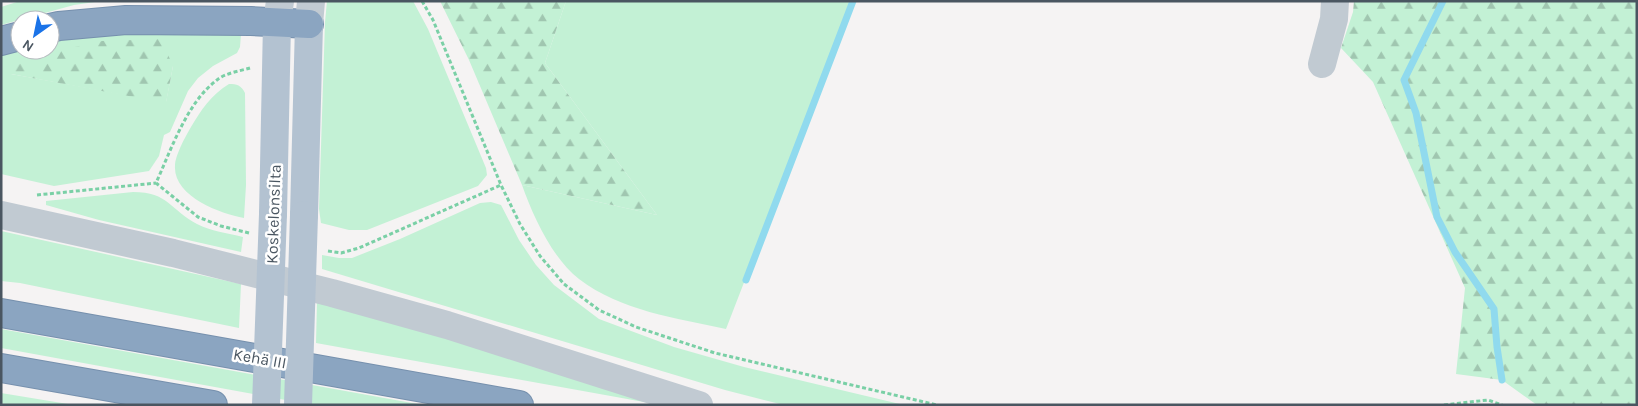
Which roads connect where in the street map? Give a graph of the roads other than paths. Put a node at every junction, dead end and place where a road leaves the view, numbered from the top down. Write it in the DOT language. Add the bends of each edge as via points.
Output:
graph roads {
  1 [pos="1335,1"];
  2 [pos="279,12"];
  3 [pos="310,13"];
  4 [pos="60,26"];
  5 [pos="1322,64"];
  6 [pos="1,215"];
  7 [pos="1,313"];
  8 [pos="1,368"];
  9 [pos="213,405"];
  10 [pos="266,405"];
  11 [pos="298,405"];
  12 [pos="519,405"];
  13 [pos="699,405"];
  1 -- 5 [label="street" via="1334,19"];
  2 -- 3 [label="highway"];
  2 -- 4 [label="highway" via="251,21 126,20"];
  2 -- 10 [label="main road, Koskelonsilta, bridge"];
  3 -- 11 [label="main road, Koskelonsilta, bridge"];
  6 -- 13 [label="street" via="332,293 447,325"];
  7 -- 12 [label="highway, Kehä III"];
  8 -- 9 [label="highway"];
}
